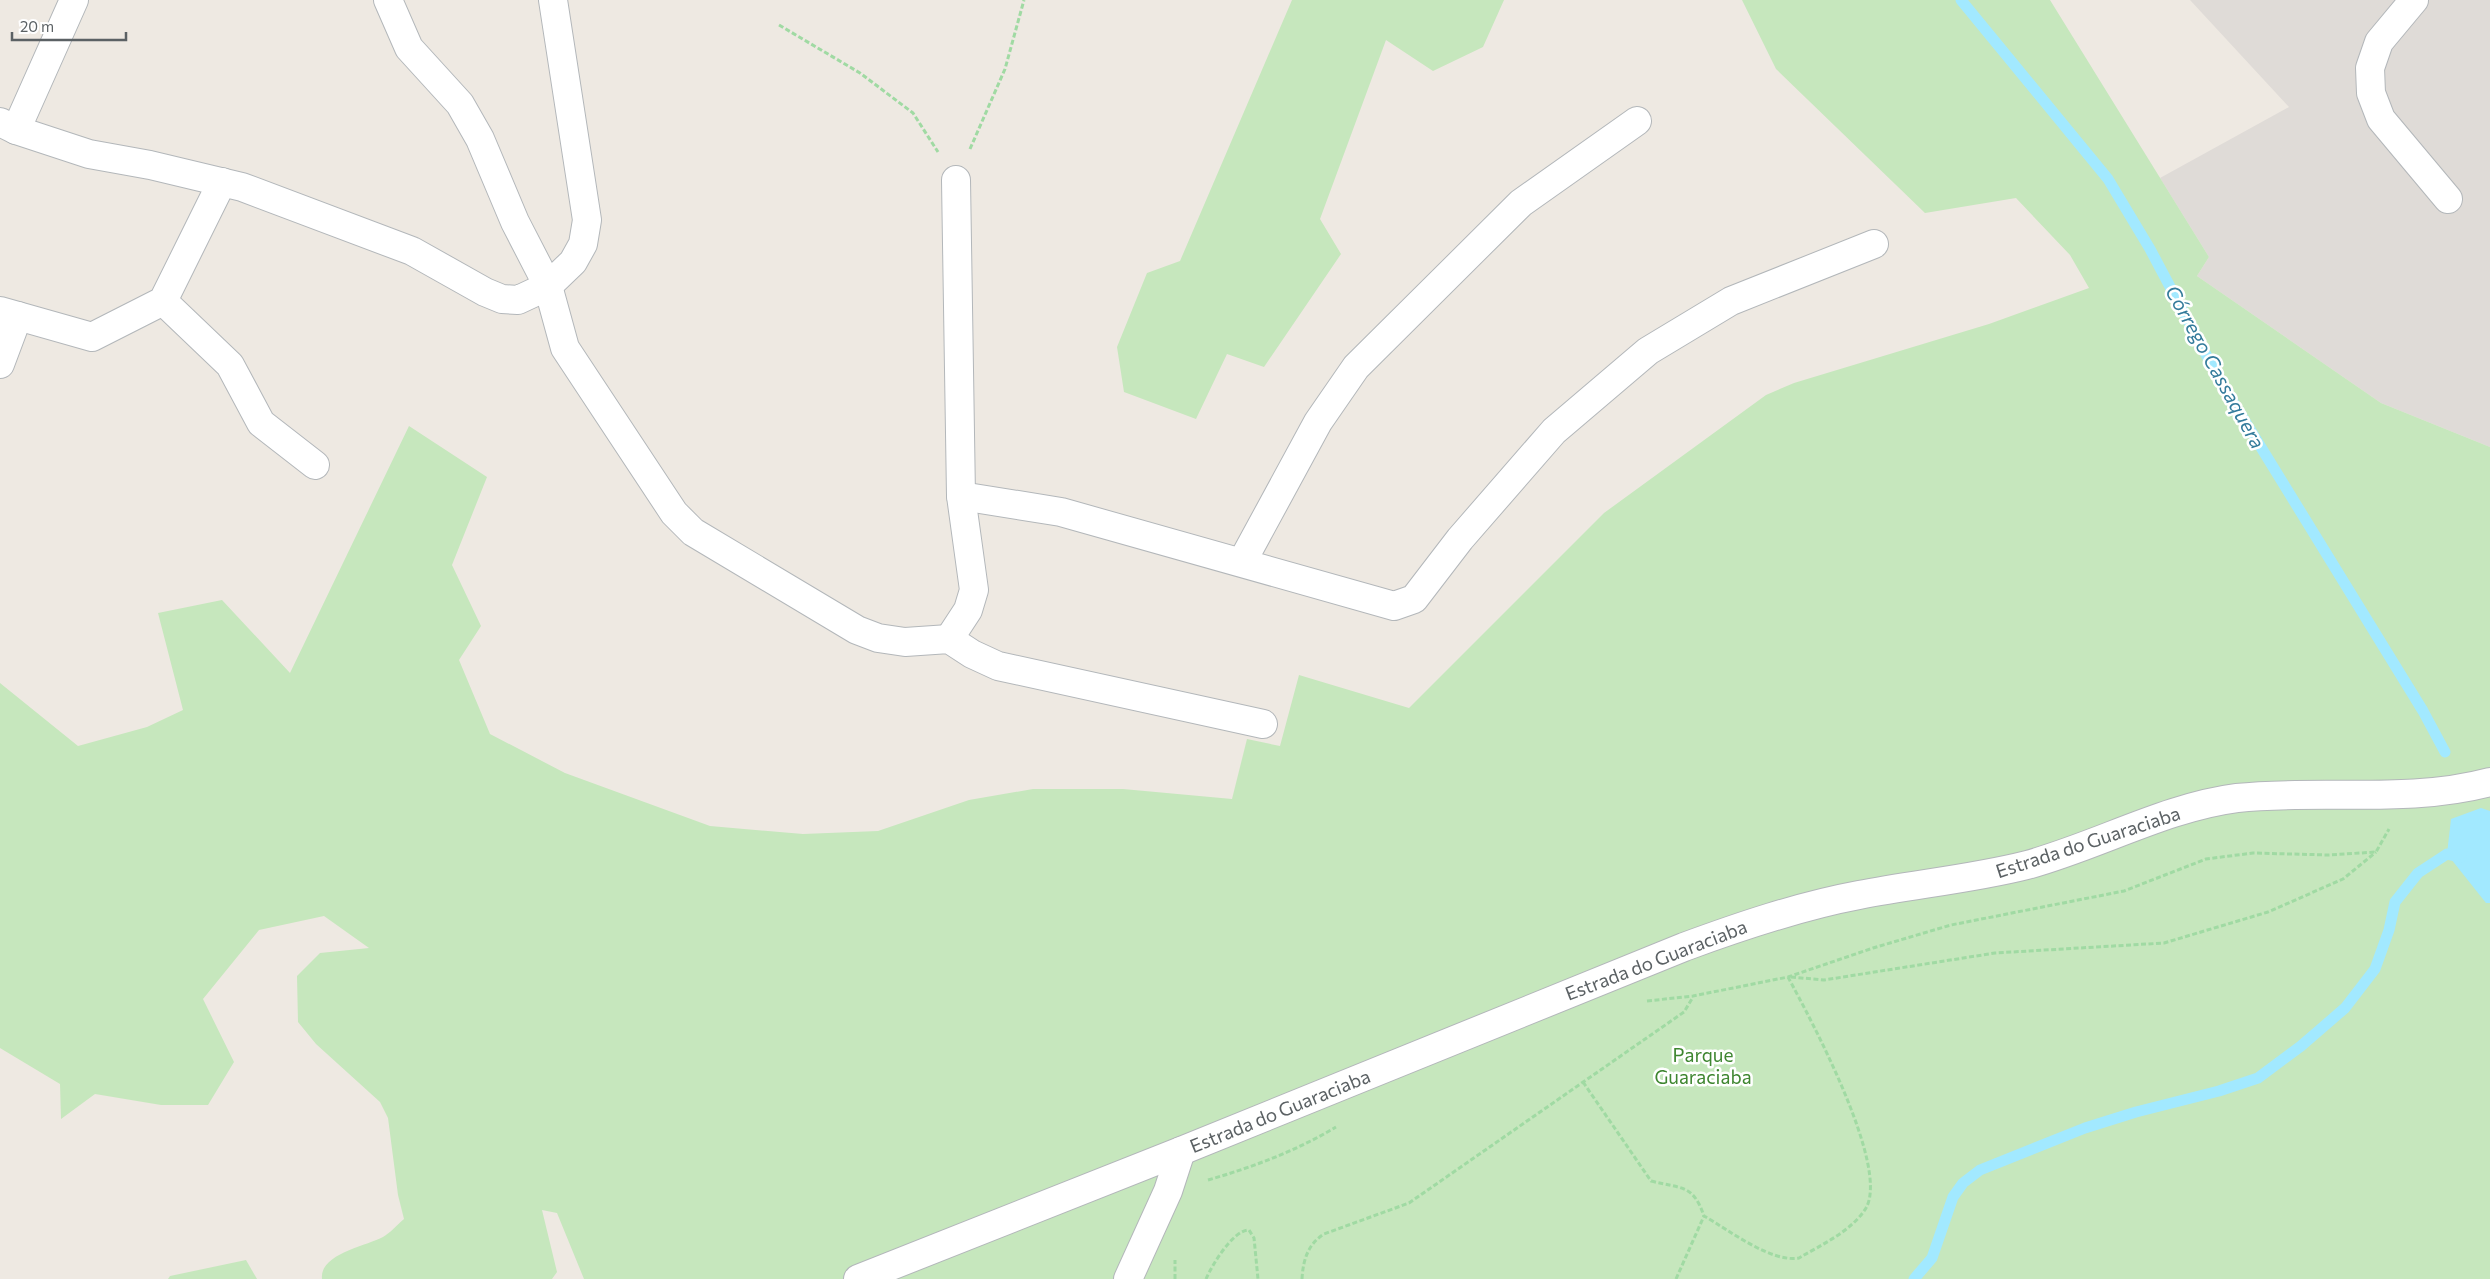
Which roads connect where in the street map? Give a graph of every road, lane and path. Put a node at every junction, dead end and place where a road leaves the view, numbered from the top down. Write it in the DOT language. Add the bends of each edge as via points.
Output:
graph roads {
  1 [pos="74,0"];
  2 [pos="388,0"];
  3 [pos="553,0"];
  4 [pos="1024,0"];
  5 [pos="2414,0"];
  6 [pos="778,25"];
  7 [pos="1637,121"];
  8 [pos="8,126"];
  9 [pos="956,180"];
  10 [pos="222,182"];
  11 [pos="2448,199"];
  12 [pos="1874,244"];
  13 [pos="548,286"];
  14 [pos="163,301"];
  15 [pos="9,313"];
  16 [pos="0,364"];
  17 [pos="315,465"];
  18 [pos="961,496"];
  19 [pos="1242,562"];
  20 [pos="950,639"];
  21 [pos="1263,724"];
  22 [pos="2490,782"];
  23 [pos="2409,793"];
  24 [pos="2376,852"];
  25 [pos="1788,977"];
  26 [pos="1693,996"];
  27 [pos="1643,1001"];
  28 [pos="1583,1082"];
  29 [pos="1337,1127"];
  30 [pos="1181,1151"];
  31 [pos="1168,1191"];
  32 [pos="1704,1216"];
  33 [pos="858,1279"];
  34 [pos="1128,1279"];
  35 [pos="1206,1279"];
  36 [pos="1258,1279"];
  37 [pos="1302,1279"];
  38 [pos="1676,1279"];
  1 -- 8 [label="street"];
  2 -- 13 [label="street" via="408,48 460,104 480,139 515,222"];
  3 -- 13 [label="street" via="587,220 583,244 573,262"];
  4 -- 9 [label="path" via="1005,69"];
  5 -- 11 [label="street" via="2379,42 2370,68 2371,93 2381,119"];
  6 -- 9 [label="path" via="860,73 913,112"];
  7 -- 19 [label="street" via="1521,203 1356,367 1318,422"];
  8 -- 10 [label="street" via="89,154"];
  9 -- 18 [label="street"];
  10 -- 13 [label="street" via="412,251 502,299 518,300"];
  10 -- 14 [label="street"];
  12 -- 19 [label="street" via="1731,302 1648,351 1554,431 1460,539 1414,599 1394,606"];
  13 -- 20 [label="street" via="565,348 674,513 692,532 857,630 878,638 905,642"];
  14 -- 15 [label="street" via="92,337"];
  14 -- 17 [label="street" via="230,365 261,423"];
  15 -- 16 [label="street"];
  18 -- 19 [label="street" via="1062,512"];
  18 -- 20 [label="street" via="974,590 968,610"];
  20 -- 21 [label="street" via="998,666"];
  22 -- 23 [label="street, Estrada do Guaraciaba" via="2442,792"];
  23 -- 24 [label="path"];
  23 -- 30 [label="street, Estrada do Guaraciaba" via="2236,798 2173,814 2029,864 1990,874 1859,895 1797,910 1684,947"];
  24 -- 25 [label="path" via="2329,855 2253,853 2206,859 2124,891 1951,925"];
  24 -- 25 [label="path" via="2343,879 2268,912 2164,943 1995,953 1824,980"];
  25 -- 26 [label="path"];
  25 -- 32 [label="path" via="1826,1050 1854,1119 1871,1183 1869,1199 1851,1225 1805,1255 1791,1260 1775,1257"];
  26 -- 27 [label="path"];
  26 -- 28 [label="path" via="1684,1012"];
  28 -- 32 [label="path" via="1652,1181 1690,1191 1698,1200"];
  28 -- 37 [label="path" via="1409,1203 1316,1239 1306,1256"];
  29 -- 31 [label="path" via="1286,1154"];
  30 -- 31 [label="street"];
  30 -- 33 [label="street, Estrada do Guaraciaba"];
  31 -- 34 [label="street"];
  32 -- 38 [label="path"];
  35 -- 36 [label="path" via="1233,1237 1249,1230 1254,1238"];
}
